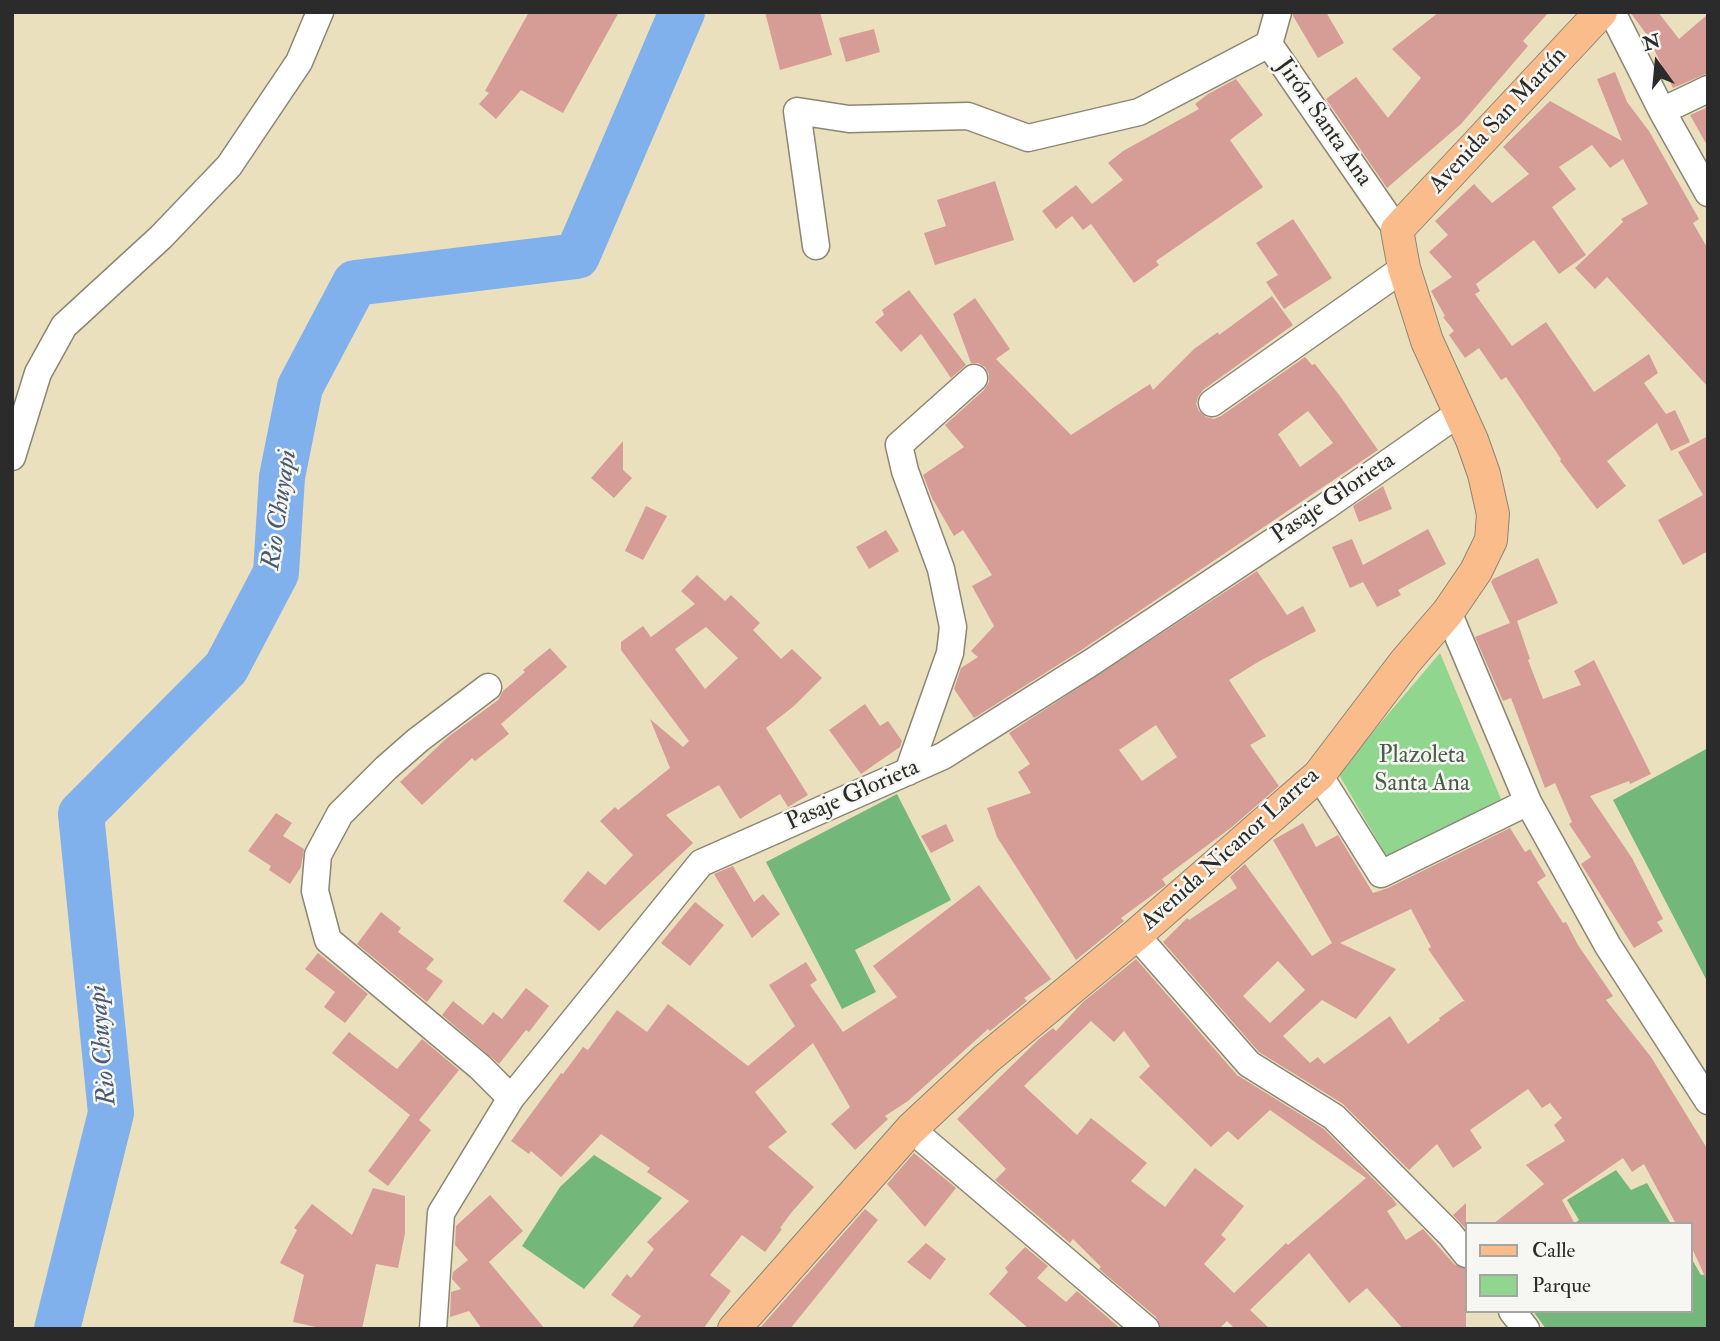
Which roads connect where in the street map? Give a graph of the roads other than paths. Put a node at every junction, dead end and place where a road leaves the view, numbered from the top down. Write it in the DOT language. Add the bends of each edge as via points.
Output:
graph roads {
  1 [pos="320,12"];
  2 [pos="1278,12"];
  3 [pos="1601,12"];
  4 [pos="1612,12"];
  5 [pos="1269,44"];
  6 [pos="1708,89"];
  7 [pos="1662,111"];
  8 [pos="1708,193"];
  9 [pos="1397,230"];
  10 [pos="816,246"];
  11 [pos="1404,268"];
  12 [pos="974,378"];
  13 [pos="1212,403"];
  14 [pos="1459,413"];
  15 [pos="12,457"];
  16 [pos="1448,612"];
  17 [pos="488,687"];
  18 [pos="908,772"];
  19 [pos="1319,775"];
  20 [pos="1528,802"];
  21 [pos="1136,935"];
  22 [pos="511,1098"];
  23 [pos="1708,1101"];
  24 [pos="911,1129"];
  25 [pos="1464,1252"];
  26 [pos="1514,1313"];
  27 [pos="433,1329"];
  28 [pos="734,1329"];
  29 [pos="1146,1329"];
  30 [pos="1526,1329"];
  1 -- 15 [label="street" via="299,62 229,166 161,237 64,326 38,373"];
  2 -- 5 [label="street, Jirón Santa Ana"];
  3 -- 9 [label="main road, Avenida San Martín"];
  4 -- 7 [label="street"];
  5 -- 9 [label="street, Jirón Santa Ana"];
  5 -- 10 [label="street" via="1139,111 1028,138 968,117 849,119 797,111"];
  6 -- 7 [label="street"];
  7 -- 8 [label="street"];
  9 -- 11 [label="main road, Avenida Nicanor Larrea"];
  11 -- 13 [label="street"];
  11 -- 14 [label="main road, Avenida Nicanor Larrea" via="1427,341"];
  12 -- 18 [label="street" via="899,445 941,569 953,627 950,653"];
  14 -- 16 [label="main road, Avenida Nicanor Larrea" via="1484,474 1493,514 1491,540"];
  14 -- 18 [label="street, Pasaje Glorieta" via="1092,662 943,756"];
  16 -- 19 [label="main road, Avenida Nicanor Larrea"];
  16 -- 20 [label="street"];
  17 -- 22 [label="street" via="410,747 340,814 318,855 315,891 328,940"];
  18 -- 22 [label="street, Pasaje Glorieta" via="701,863"];
  19 -- 20 [label="street" via="1381,874"];
  19 -- 21 [label="main road, Avenida Nicanor Larrea"];
  20 -- 23 [label="street" via="1608,946"];
  21 -- 24 [label="main road, Avenida Nicanor Larrea" via="986,1059"];
  21 -- 25 [label="street" via="1249,1064 1334,1117"];
  22 -- 27 [label="street, Pasaje Glorieta" via="441,1213"];
  24 -- 28 [label="main road, Avenida Nicanor Larrea"];
  24 -- 29 [label="street"];
  26 -- 30 [label="street"];
}
